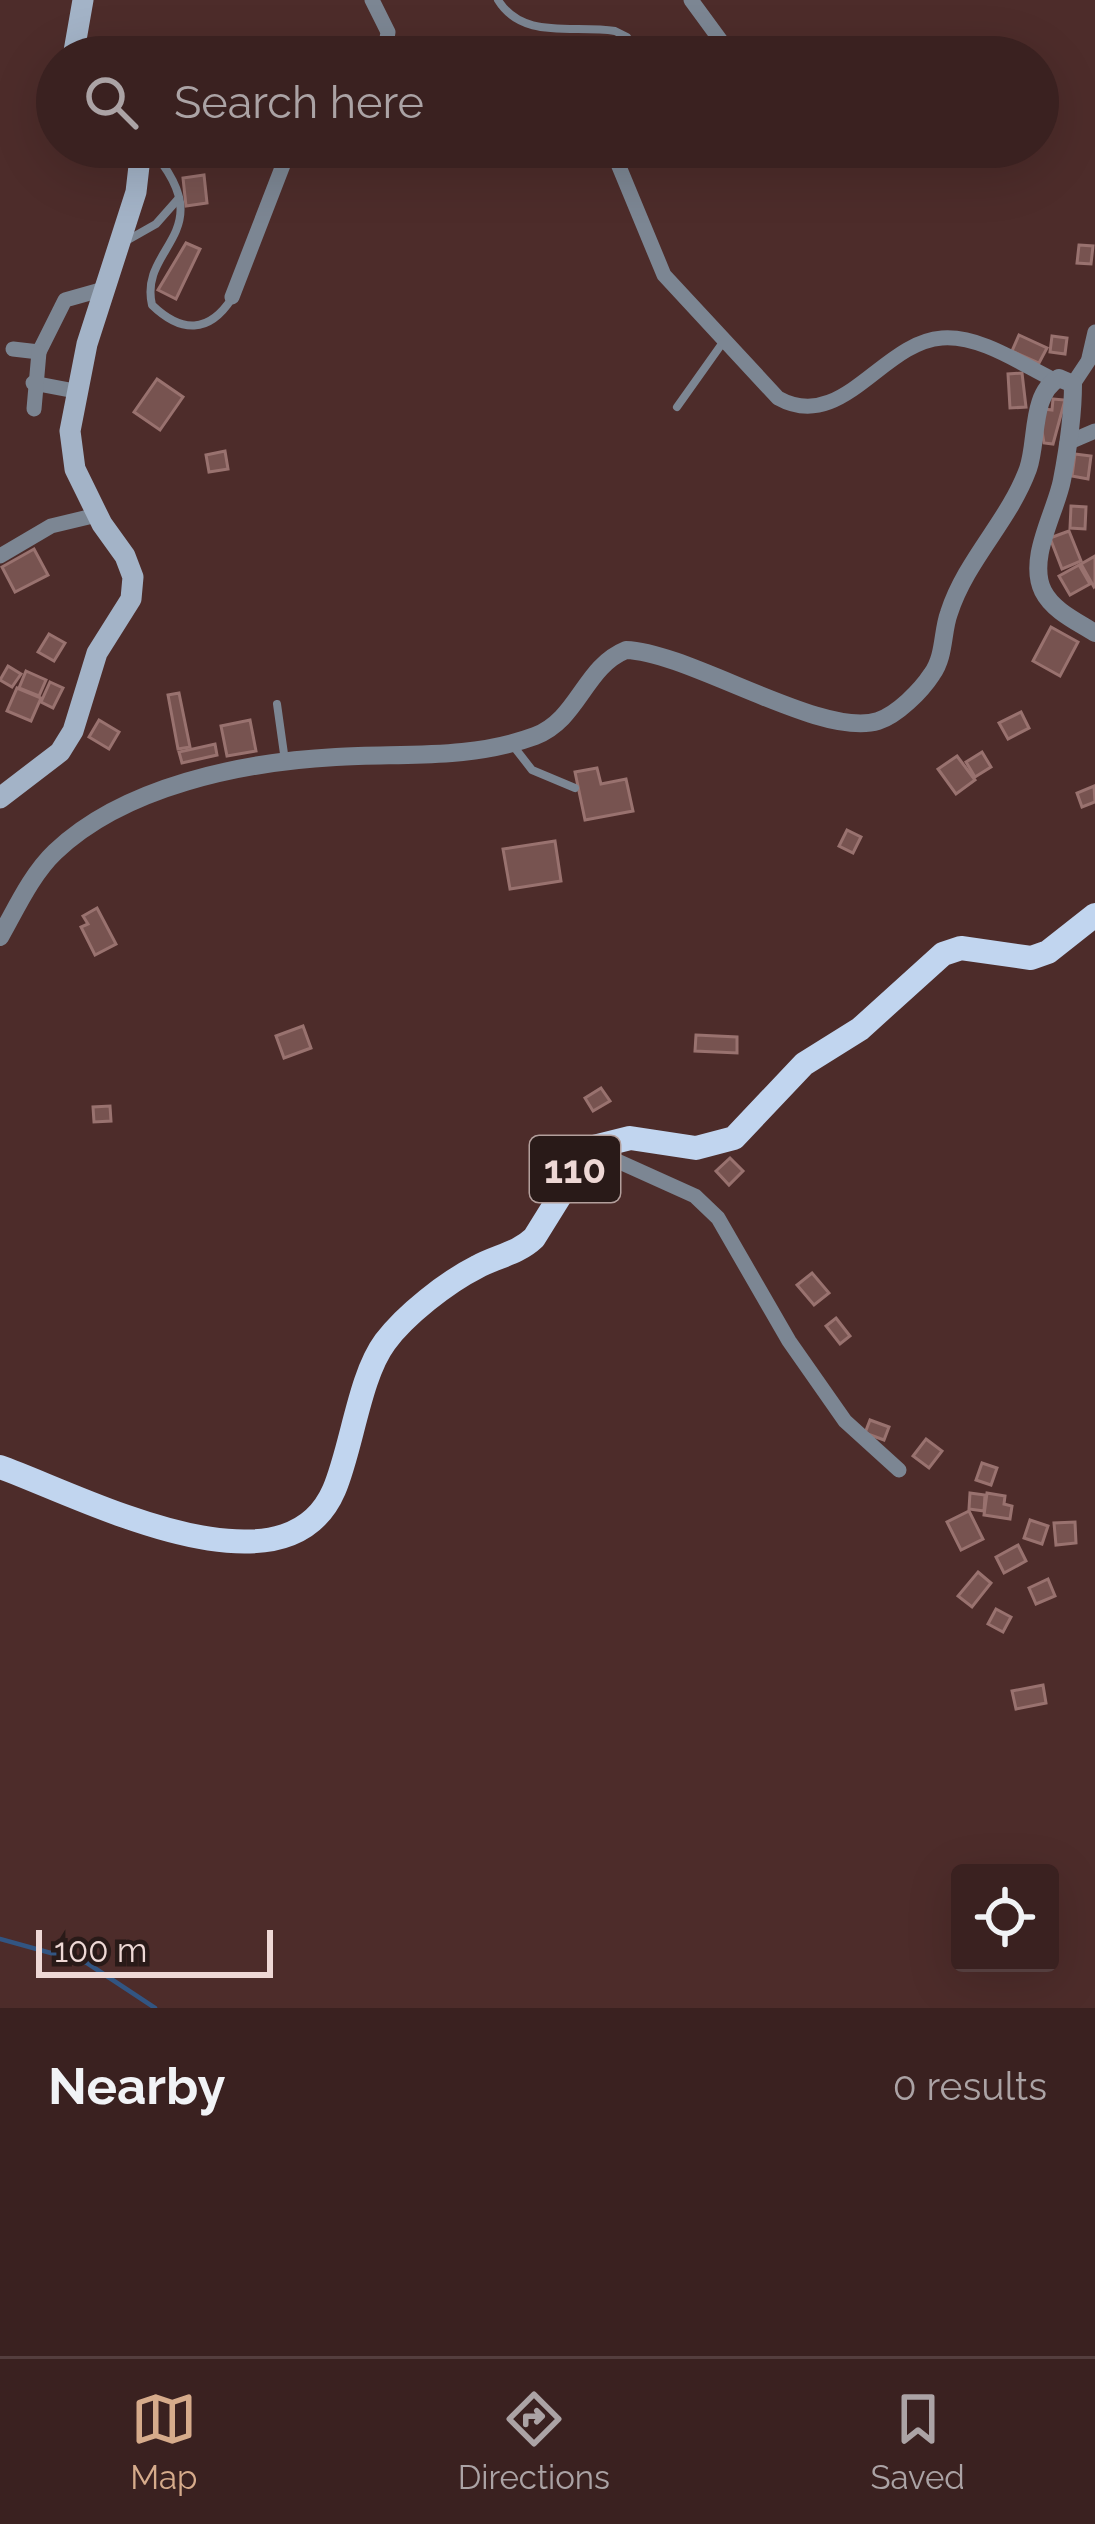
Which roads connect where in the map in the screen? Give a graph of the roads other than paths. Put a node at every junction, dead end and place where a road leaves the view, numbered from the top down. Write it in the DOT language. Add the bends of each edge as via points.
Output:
graph roads {
  1 [pos="83,0"];
  2 [pos="372,0"];
  3 [pos="498,0"];
  4 [pos="691,0"];
  5 [pos="77,36"];
  6 [pos="387,36"];
  7 [pos="624,36"];
  8 [pos="717,36"];
  9 [pos="139,168"];
  10 [pos="162,168"];
  11 [pos="282,168"];
  12 [pos="624,168"];
  13 [pos="180,197"];
  14 [pos="118,246"];
  15 [pos="104,289"];
  16 [pos="232,297"];
  17 [pos="1095,332"];
  18 [pos="727,337"];
  19 [pos="13,349"];
  20 [pos="39,352"];
  21 [pos="1092,356"];
  22 [pos="1063,382"];
  23 [pos="33,383"];
  24 [pos="75,391"];
  25 [pos="677,407"];
  26 [pos="34,409"];
  27 [pos="1095,431"];
  28 [pos="1067,443"];
  29 [pos="98,515"];
  30 [pos="0,556"];
  31 [pos="1095,633"];
  32 [pos="277,704"];
  33 [pos="511,742"];
  34 [pos="285,762"];
  35 [pos="575,788"];
  36 [pos="0,798"];
  37 [pos="1095,915"];
  38 [pos="0,937"];
  39 [pos="590,1148"];
  40 [pos="0,1466"];
  41 [pos="899,1470"];
  1 -- 5 [label="main road"];
  2 -- 6 [label="street"];
  3 -- 7 [label="lane" via="526,26"];
  4 -- 8 [label="street"];
  9 -- 14 [label="main road"];
  10 -- 13 [label="lane"];
  11 -- 16 [label="street"];
  12 -- 18 [label="street" via="664,275"];
  13 -- 14 [label="lane" via="157,224"];
  13 -- 16 [label="lane" via="180,226 150,288 152,305 195,327 218,317"];
  14 -- 15 [label="main road"];
  15 -- 20 [label="street" via="65,300"];
  15 -- 24 [label="main road"];
  17 -- 21 [label="street"];
  18 -- 22 [label="street" via="778,398 807,408 944,337"];
  18 -- 25 [label="lane"];
  19 -- 20 [label="street"];
  20 -- 23 [label="street"];
  21 -- 22 [label="street"];
  22 -- 28 [label="street"];
  22 -- 33 [label="street" via="1043,394 1026,474 958,588 934,672 898,710 860,724 626,650 596,673 561,723"];
  23 -- 24 [label="street"];
  23 -- 26 [label="street"];
  24 -- 29 [label="main road" via="75,469"];
  27 -- 28 [label="street"];
  28 -- 31 [label="street" via="1041,588"];
  29 -- 30 [label="street" via="51,526"];
  29 -- 36 [label="main road" via="125,556 130,599 97,653 74,731 60,752"];
  32 -- 34 [label="lane"];
  33 -- 34 [label="street" via="444,756"];
  33 -- 35 [label="lane" via="532,770"];
  34 -- 38 [label="street" via="148,796 89,824 52,855"];
  37 -- 39 [label="main road, 110" via="1031,958 962,948 943,954 860,1029 803,1064 734,1138 695,1148 630,1138"];
  39 -- 40 [label="main road, 110" via="523,1249 476,1267 385,1342 332,1494 318,1517 294,1533 262,1539 155,1530"];
  39 -- 41 [label="street" via="680,1188 718,1219 845,1421"];
}
